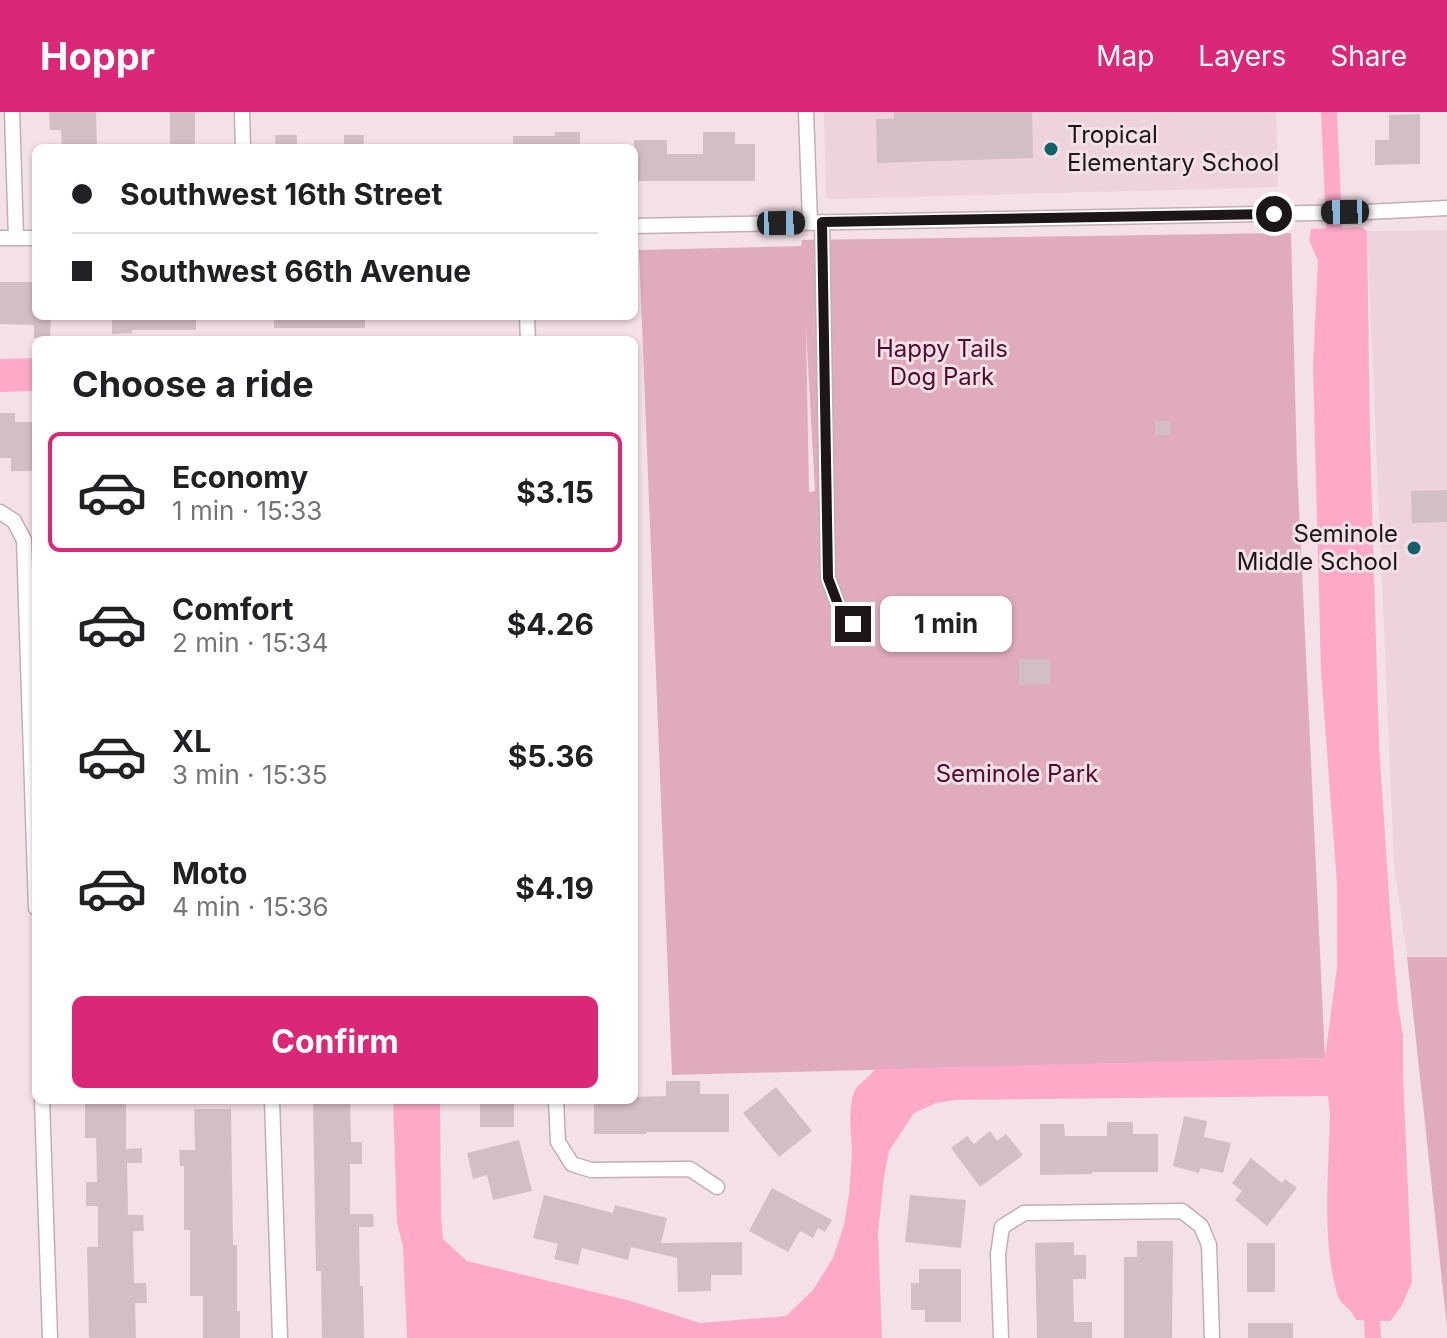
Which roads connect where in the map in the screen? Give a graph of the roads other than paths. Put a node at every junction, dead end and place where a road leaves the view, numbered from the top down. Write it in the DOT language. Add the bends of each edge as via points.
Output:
graph roads {
  1 [pos="12,112"];
  2 [pos="242,112"];
  3 [pos="806,112"];
  4 [pos="243,144"];
  5 [pos="1447,208"];
  6 [pos="816,222"];
  7 [pos="638,226"];
  8 [pos="0,238"];
  9 [pos="16,238"];
  10 [pos="32,238"];
  11 [pos="0,512"];
  12 [pos="853,624"];
  13 [pos="32,785"];
  14 [pos="42,1104"];
  15 [pos="272,1104"];
  16 [pos="556,1104"];
  17 [pos="717,1187"];
  18 [pos="50,1338"];
  19 [pos="280,1338"];
  20 [pos="1001,1338"];
  21 [pos="1212,1338"];
  1 -- 9 [label="street"];
  2 -- 4 [label="street"];
  3 -- 6 [label="street"];
  5 -- 6 [label="street"];
  6 -- 7 [label="street"];
  6 -- 12 [label="street" via="828,578 839,607"];
  8 -- 9 [label="street"];
  9 -- 10 [label="street"];
  11 -- 13 [label="street" via="14,521 24,540"];
  14 -- 18 [label="street"];
  15 -- 19 [label="street"];
  16 -- 17 [label="street" via="558,1142 572,1164 591,1170 690,1169"];
  20 -- 21 [label="street" via="1002,1227 1024,1213 1182,1211 1201,1226 1209,1245"];
}
